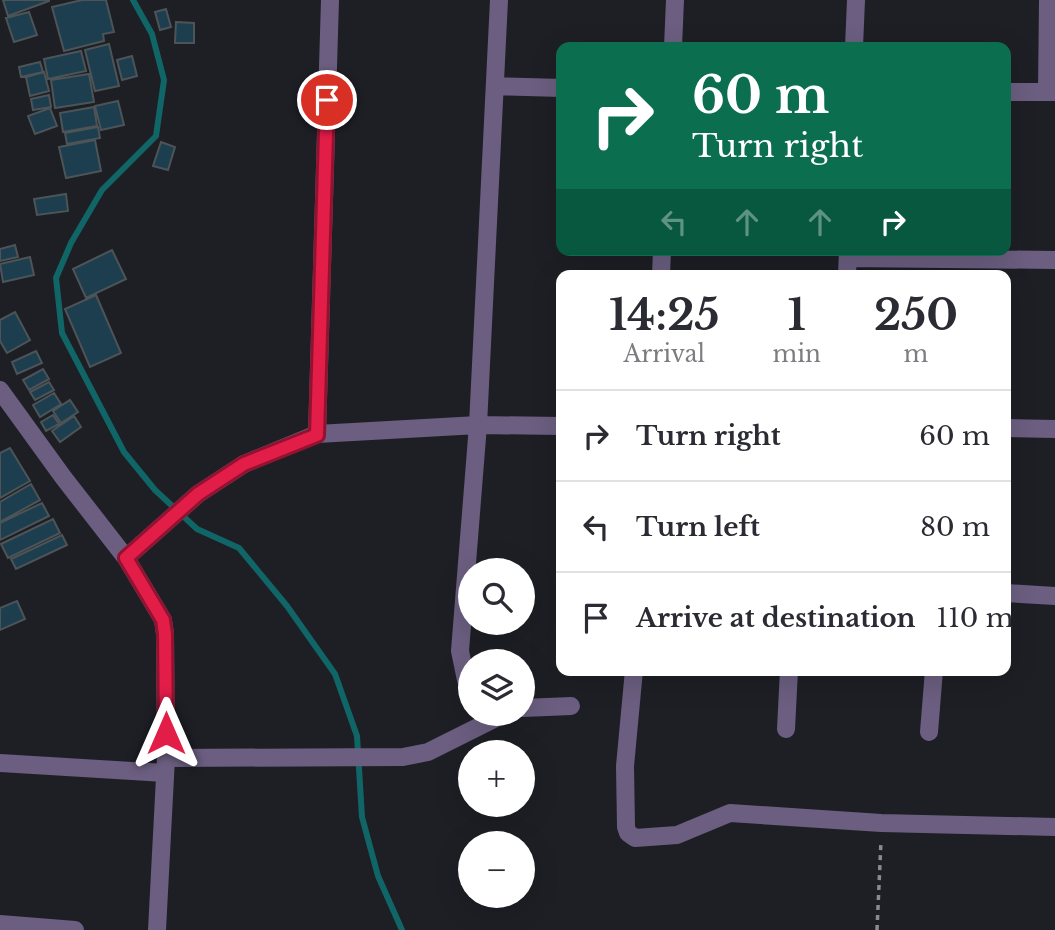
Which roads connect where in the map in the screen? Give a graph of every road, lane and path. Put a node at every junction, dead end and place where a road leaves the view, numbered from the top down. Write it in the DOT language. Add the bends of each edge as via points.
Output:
graph roads {
  1 [pos="330,0"];
  2 [pos="499,0"];
  3 [pos="675,0"];
  4 [pos="856,0"];
  5 [pos="1048,0"];
  6 [pos="673,42"];
  7 [pos="854,42"];
  8 [pos="495,86"];
  9 [pos="556,88"];
  10 [pos="1011,92"];
  11 [pos="1051,92"];
  12 [pos="1055,260"];
  13 [pos="848,261"];
  14 [pos="0,390"];
  15 [pos="478,425"];
  16 [pos="556,426"];
  17 [pos="1011,428"];
  18 [pos="1055,429"];
  19 [pos="317,435"];
  20 [pos="126,558"];
  21 [pos="1011,593"];
  22 [pos="1055,596"];
  23 [pos="460,649"];
  24 [pos="634,676"];
  25 [pos="789,676"];
  26 [pos="934,676"];
  27 [pos="570,706"];
  28 [pos="535,707"];
  29 [pos="478,726"];
  30 [pos="786,729"];
  31 [pos="929,732"];
  32 [pos="0,762"];
  33 [pos="166,766"];
  34 [pos="881,823"];
  35 [pos="1055,827"];
  36 [pos="0,924"];
  37 [pos="75,930"];
  38 [pos="157,930"];
  39 [pos="877,930"];
  1 -- 19 [label="street"];
  2 -- 8 [label="street"];
  3 -- 6 [label="street"];
  4 -- 7 [label="street"];
  5 -- 11 [label="street"];
  8 -- 9 [label="street"];
  8 -- 15 [label="street"];
  10 -- 11 [label="street"];
  12 -- 13 [label="street"];
  14 -- 20 [label="street"];
  15 -- 16 [label="street"];
  15 -- 19 [label="street"];
  15 -- 23 [label="street"];
  17 -- 18 [label="street"];
  19 -- 20 [label="street" via="244,464 198,494"];
  20 -- 33 [label="street" via="163,620"];
  21 -- 22 [label="street"];
  24 -- 34 [label="street" via="625,778 626,827 635,838 677,835 730,813"];
  25 -- 30 [label="street"];
  26 -- 31 [label="street"];
  27 -- 28 [label="street"];
  29 -- 33 [label="street" via="428,752 404,757"];
  32 -- 33 [label="street"];
  33 -- 38 [label="street"];
  34 -- 35 [label="street"];
  34 -- 39 [label="path"];
  36 -- 37 [label="street"];
}
